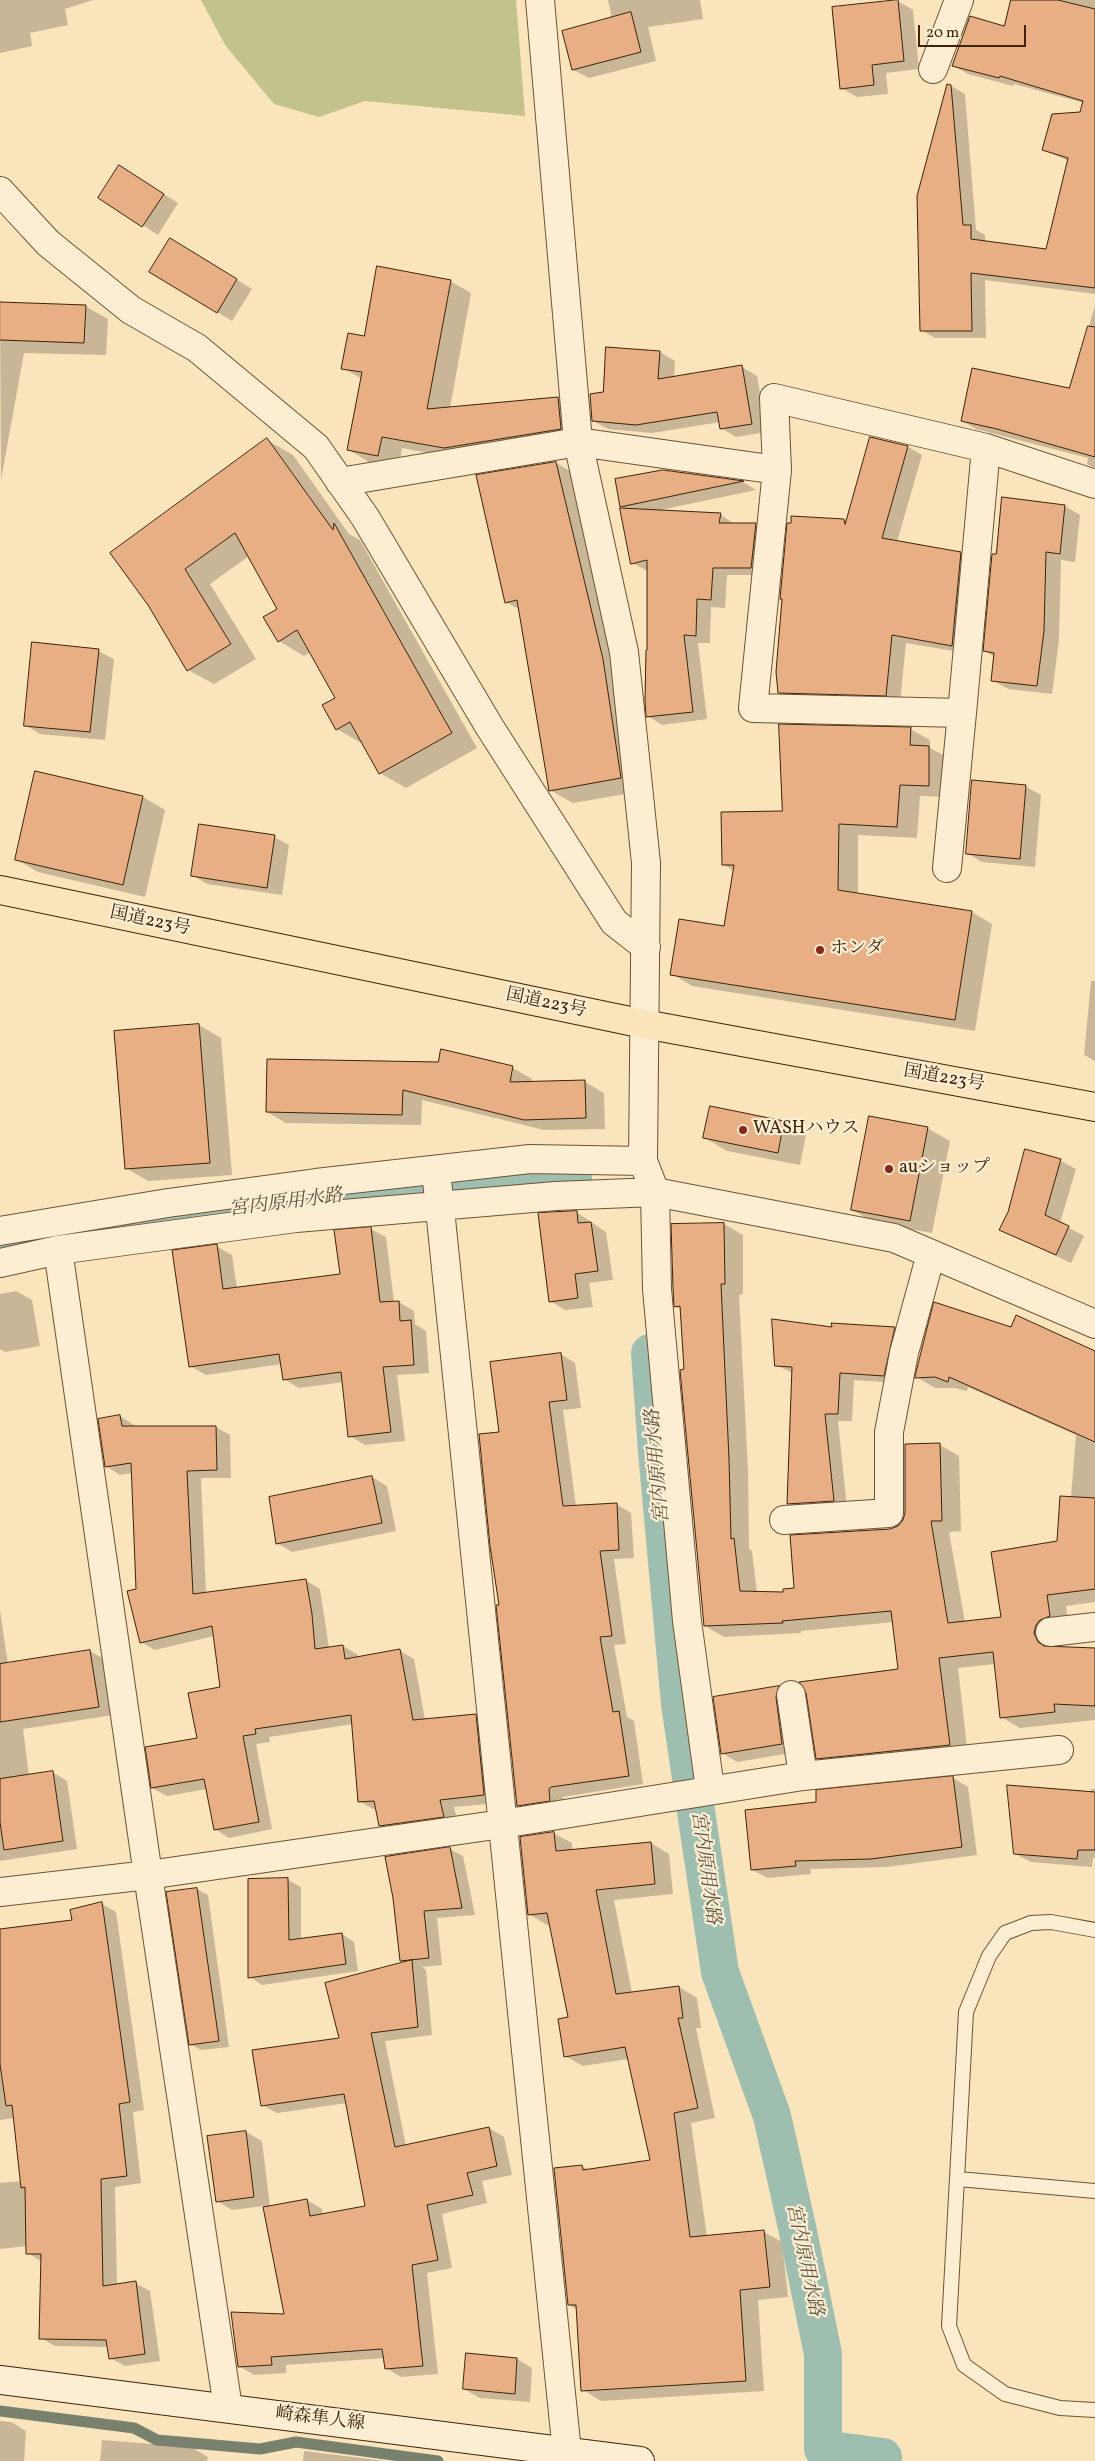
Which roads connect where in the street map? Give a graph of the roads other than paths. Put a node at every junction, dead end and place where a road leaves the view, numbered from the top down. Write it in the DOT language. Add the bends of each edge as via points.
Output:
graph roads {
  1 [pos="540,0"];
  2 [pos="960,0"];
  3 [pos="933,69"];
  4 [pos="0,191"];
  5 [pos="578,442"];
  6 [pos="986,448"];
  7 [pos="777,470"];
  8 [pos="340,482"];
  9 [pos="1095,484"];
  10 [pos="962,713"];
  11 [pos="947,868"];
  12 [pos="0,890"];
  13 [pos="646,947"];
  14 [pos="644,1024"];
  15 [pos="1095,1107"];
  16 [pos="643,1161"];
  17 [pos="436,1170"];
  18 [pos="655,1192"];
  19 [pos="438,1206"];
  20 [pos="0,1231"];
  21 [pos="58,1250"];
  22 [pos="931,1254"];
  23 [pos="0,1263"];
  24 [pos="1095,1324"];
  25 [pos="784,1520"];
  26 [pos="1095,1627"];
  27 [pos="1050,1632"];
  28 [pos="791,1695"];
  29 [pos="1059,1750"];
  30 [pos="803,1776"];
  31 [pos="710,1789"];
  32 [pos="502,1824"];
  33 [pos="148,1875"];
  34 [pos="0,1892"];
  35 [pos="1095,1930"];
  36 [pos="958,2179"];
  37 [pos="1095,2191"];
  38 [pos="0,2380"];
  39 [pos="228,2408"];
  40 [pos="1095,2410"];
  41 [pos="566,2456"];
  42 [pos="640,2461"];
  1 -- 5 [label="street"];
  2 -- 3 [label="street"];
  4 -- 8 [label="street" via="48,243 123,304 197,348 316,447"];
  5 -- 7 [label="street"];
  5 -- 8 [label="street"];
  5 -- 13 [label="street" via="624,652 646,862"];
  6 -- 7 [label="street" via="774,398"];
  6 -- 9 [label="street"];
  6 -- 10 [label="street"];
  7 -- 10 [label="street" via="753,708"];
  8 -- 13 [label="street" via="365,517 499,742 614,922"];
  10 -- 11 [label="street"];
  12 -- 14 [label="highway, 国道223号"];
  13 -- 14 [label="street"];
  14 -- 15 [label="highway, 国道223号"];
  14 -- 16 [label="street"];
  16 -- 17 [label="street" via="530,1159"];
  16 -- 18 [label="street"];
  17 -- 19 [label="street"];
  17 -- 20 [label="street" via="178,1201"];
  18 -- 19 [label="street"];
  18 -- 22 [label="street" via="894,1238"];
  18 -- 31 [label="street" via="657,1289 687,1621"];
  19 -- 21 [label="street" via="296,1218"];
  19 -- 32 [label="street"];
  21 -- 23 [label="street"];
  21 -- 33 [label="street"];
  22 -- 24 [label="street"];
  22 -- 25 [label="street" via="904,1353 889,1432 889,1513"];
  26 -- 27 [label="street"];
  28 -- 30 [label="street"];
  29 -- 30 [label="street"];
  30 -- 31 [label="street"];
  31 -- 32 [label="street"];
  32 -- 33 [label="street"];
  32 -- 41 [label="street"];
  33 -- 34 [label="street"];
  33 -- 39 [label="street"];
  35 -- 36 [label="lane" via="1051,1922 1030,1923 1005,1933 989,1956 966,2012"];
  36 -- 37 [label="lane"];
  36 -- 40 [label="lane" via="949,2326 964,2365 1006,2394 1060,2408"];
  38 -- 39 [label="street, 崎森隼人線"];
  39 -- 41 [label="street, 崎森隼人線"];
  41 -- 42 [label="street, 崎森隼人線"];
}
